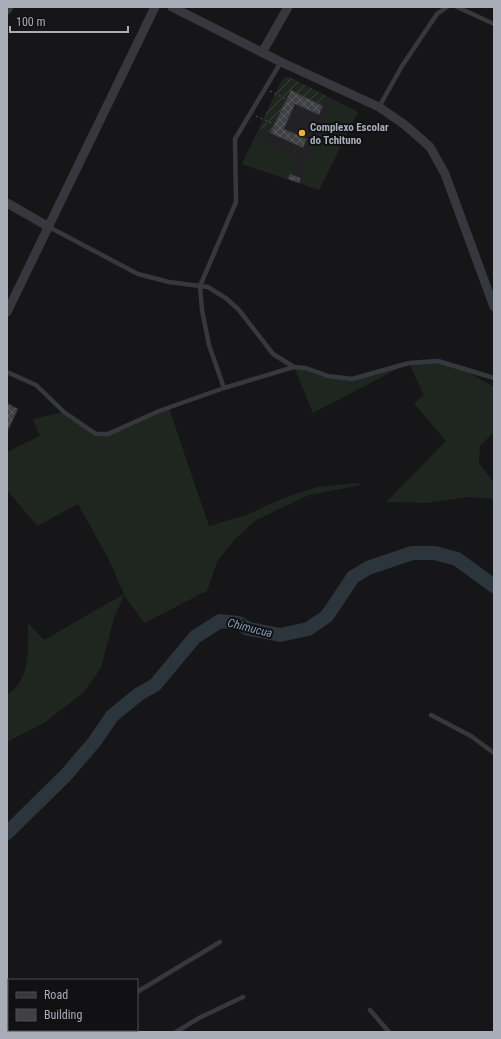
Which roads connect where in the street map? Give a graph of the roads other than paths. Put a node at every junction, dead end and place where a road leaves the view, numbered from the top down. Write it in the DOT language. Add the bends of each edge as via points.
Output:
graph roads {
  1 [pos="9,7"];
  2 [pos="154,7"];
  3 [pos="172,7"];
  4 [pos="288,7"];
  5 [pos="447,7"];
  6 [pos="457,7"];
  7 [pos="7,10"];
  8 [pos="494,24"];
  9 [pos="263,51"];
  10 [pos="281,62"];
  11 [pos="379,107"];
  12 [pos="7,203"];
  13 [pos="49,227"];
  14 [pos="200,286"];
  15 [pos="494,307"];
  16 [pos="7,312"];
  17 [pos="294,368"];
  18 [pos="7,372"];
  19 [pos="494,378"];
  20 [pos="224,388"];
  21 [pos="431,715"];
  22 [pos="494,753"];
  23 [pos="220,942"];
  24 [pos="138,991"];
  25 [pos="242,997"];
  26 [pos="370,1010"];
  27 [pos="176,1032"];
  28 [pos="389,1032"];
  1 -- 7 [label="street"];
  2 -- 13 [label="street"];
  3 -- 9 [label="street"];
  4 -- 9 [label="street"];
  5 -- 11 [label="lane" via="438,14 402,66"];
  6 -- 8 [label="lane"];
  9 -- 10 [label="street"];
  10 -- 11 [label="street"];
  10 -- 14 [label="lane" via="234,139 236,202"];
  11 -- 15 [label="street" via="430,147 445,174"];
  12 -- 13 [label="street"];
  13 -- 14 [label="lane" via="138,274"];
  13 -- 16 [label="street"];
  14 -- 17 [label="lane" via="208,287 227,299 239,310 273,354"];
  14 -- 20 [label="lane" via="209,346"];
  17 -- 19 [label="lane" via="306,368 328,376 352,379 409,363 438,361"];
  17 -- 20 [label="lane"];
  18 -- 20 [label="lane" via="36,385 64,412 96,434 108,434 159,411"];
  21 -- 22 [label="lane" via="471,736"];
  23 -- 24 [label="lane"];
  25 -- 27 [label="lane"];
  26 -- 28 [label="lane"];
}
